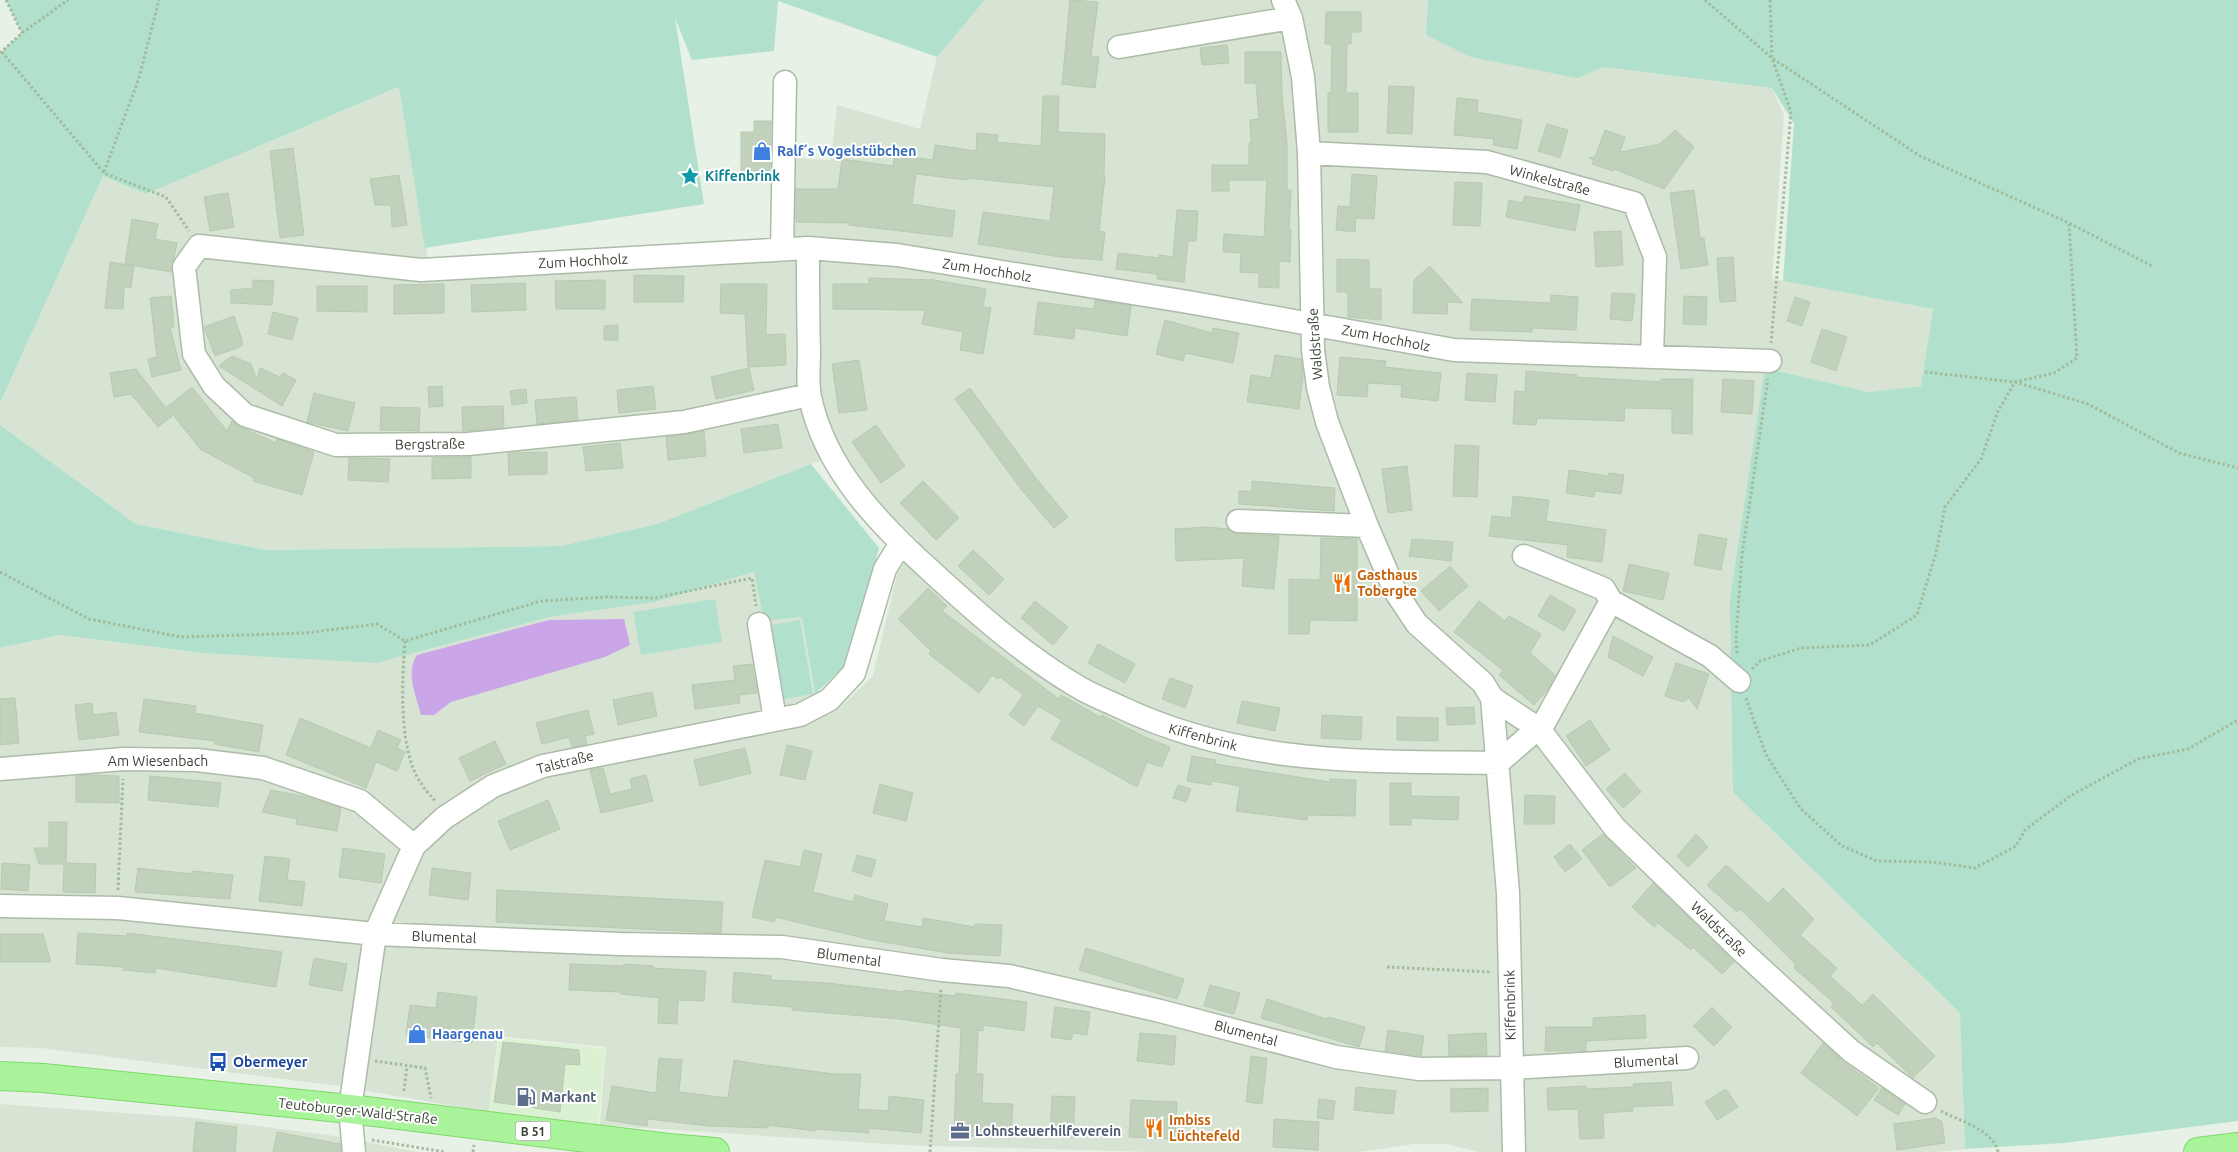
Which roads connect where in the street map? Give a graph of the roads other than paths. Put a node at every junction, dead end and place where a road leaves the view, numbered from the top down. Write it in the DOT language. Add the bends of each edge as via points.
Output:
graph roads {
  1 [pos="1287,9"];
  2 [pos="1120,47"];
  3 [pos="785,82"];
  4 [pos="1309,153"];
  5 [pos="199,246"];
  6 [pos="808,248"];
  7 [pos="782,249"];
  8 [pos="1313,324"];
  9 [pos="1652,356"];
  10 [pos="1770,361"];
  11 [pos="809,395"];
  12 [pos="1238,522"];
  13 [pos="1368,526"];
  14 [pos="901,543"];
  15 [pos="1524,556"];
  16 [pos="1611,601"];
  17 [pos="759,624"];
  18 [pos="1739,682"];
  19 [pos="1492,698"];
  20 [pos="775,719"];
  21 [pos="1539,729"];
  22 [pos="1498,763"];
  23 [pos="0,769"];
  24 [pos="414,846"];
  25 [pos="0,906"];
  26 [pos="375,934"];
  27 [pos="1687,1058"];
  28 [pos="1512,1068"];
  29 [pos="0,1076"];
  30 [pos="1925,1102"];
  31 [pos="350,1109"];
  32 [pos="361,1146"];
  33 [pos="2238,1147"];
  34 [pos="715,1152"];
  35 [pos="1514,1152"];
  36 [pos="2198,1152"];
  1 -- 2 [label="street"];
  1 -- 4 [label="street, Waldstraße" via="1303,76"];
  3 -- 7 [label="street"];
  4 -- 8 [label="street, Waldstraße"];
  4 -- 9 [label="street, Winkelstraße" via="1487,162 1634,203 1655,257"];
  5 -- 7 [label="street, Zum Hochholz" via="421,270"];
  5 -- 11 [label="street, Bergstraße" via="184,267 194,354 214,386 245,415 336,445 468,444 684,422"];
  6 -- 7 [label="street, Zum Hochholz"];
  6 -- 8 [label="street, Zum Hochholz" via="897,255"];
  6 -- 11 [label="street, Kiffenbrink"];
  8 -- 9 [label="street, Zum Hochholz" via="1454,350"];
  8 -- 13 [label="street, Waldstraße" via="1318,387 1327,422"];
  9 -- 10 [label="street, Zum Hochholz"];
  11 -- 14 [label="street, Kiffenbrink" via="826,446 858,494"];
  12 -- 13 [label="street"];
  13 -- 19 [label="street, Waldstraße" via="1395,591 1417,624 1483,684"];
  14 -- 20 [label="street, Talstraße" via="885,569 854,673 829,700 800,715"];
  14 -- 22 [label="street, Kiffenbrink" via="986,621 1030,656 1081,689 1157,724 1205,740 1297,756 1347,761"];
  15 -- 16 [label="street" via="1604,588"];
  16 -- 18 [label="street" via="1710,656"];
  16 -- 21 [label="street"];
  17 -- 20 [label="street"];
  19 -- 21 [label="street, Waldstraße"];
  19 -- 22 [label="street"];
  20 -- 24 [label="street, Talstraße" via="543,766 493,786 447,816"];
  21 -- 22 [label="street"];
  21 -- 30 [label="street, Waldstraße" via="1616,828 1711,921 1851,1051"];
  22 -- 28 [label="street, Kiffenbrink" via="1508,893"];
  23 -- 24 [label="street, Am Wiesenbach" via="124,759 197,760 263,768 360,801"];
  24 -- 26 [label="street, Talstraße"];
  25 -- 26 [label="street, Blumental" via="118,908"];
  26 -- 28 [label="street, Blumental" via="782,947 942,970 1009,976 1336,1057 1419,1069"];
  26 -- 31 [label="street, Talstraße"];
  27 -- 28 [label="street, Blumental"];
  28 -- 35 [label="street, Kiffenbrink"];
  29 -- 31 [label="main road, Teutoburger-Wald-Straße / B 51"];
  31 -- 32 [label="street, Talstraße"];
  31 -- 34 [label="main road, Teutoburger-Wald-Straße / B 51"];
  33 -- 36 [label="main road"];
}
